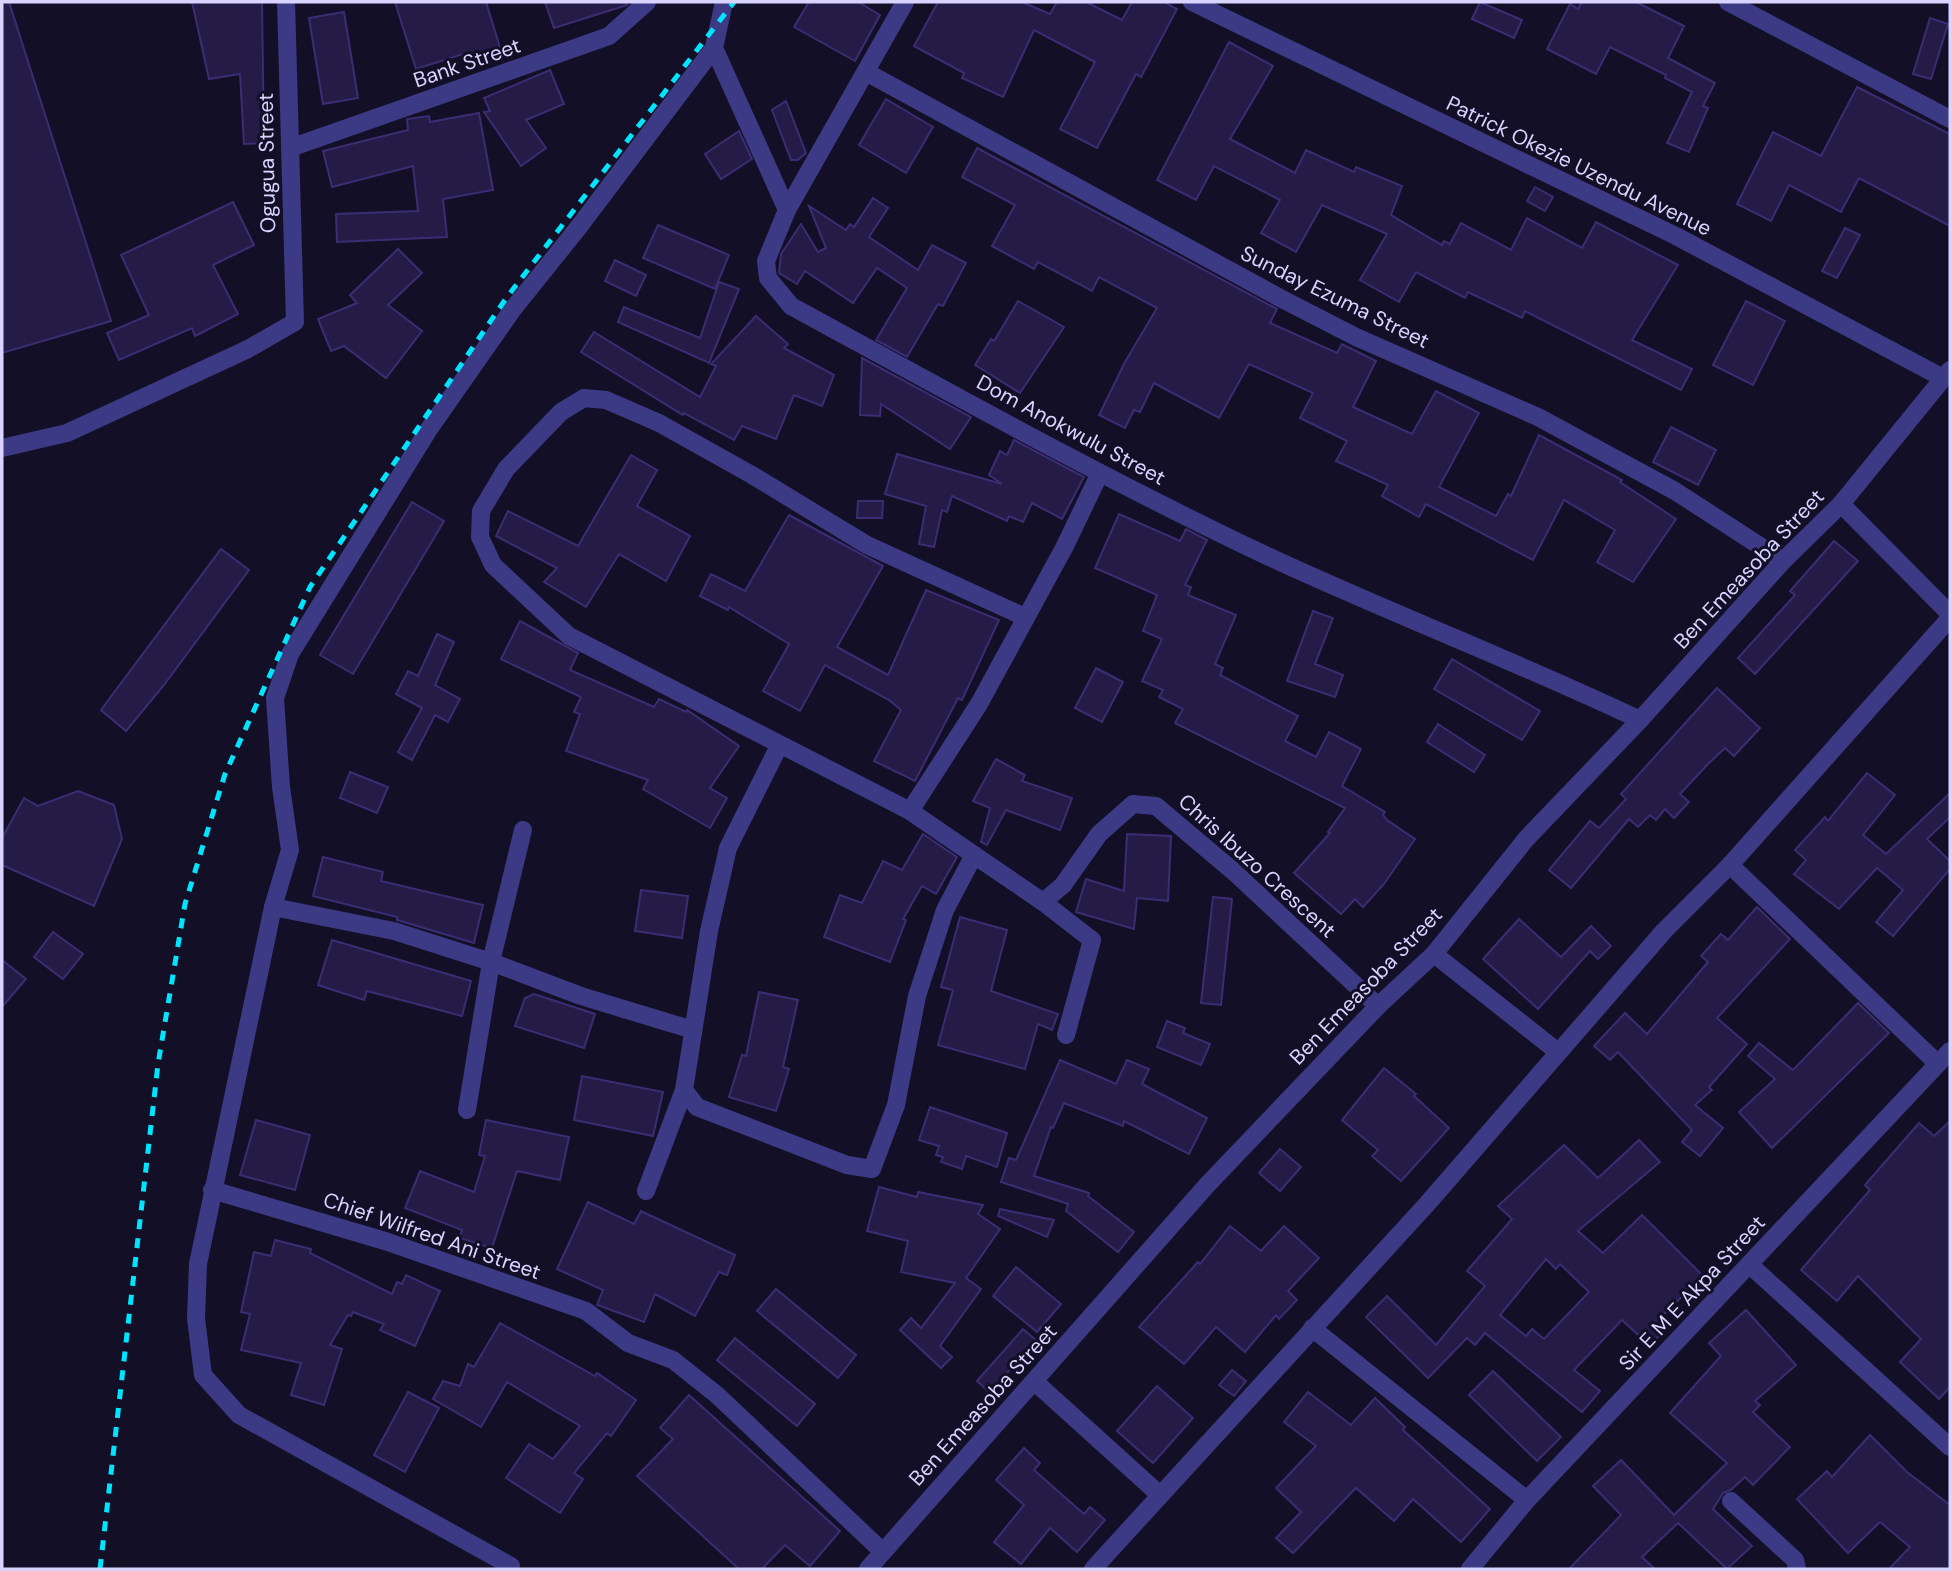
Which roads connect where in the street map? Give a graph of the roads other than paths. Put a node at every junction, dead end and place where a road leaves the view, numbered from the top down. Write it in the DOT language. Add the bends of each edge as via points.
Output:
graph roads {
  1 [pos="286,2"];
  2 [pos="648,2"];
  3 [pos="724,2"];
  4 [pos="905,2"];
  5 [pos="1192,2"];
  6 [pos="1728,2"];
  7 [pos="713,48"];
  8 [pos="866,72"];
  9 [pos="1950,119"];
  10 [pos="290,149"];
  11 [pos="787,210"];
  12 [pos="1947,374"];
  13 [pos="2,449"];
  14 [pos="1100,473"];
  15 [pos="1841,504"];
  16 [pos="1783,561"];
  17 [pos="1950,616"];
  18 [pos="1025,617"];
  19 [pos="1640,720"];
  20 [pos="779,746"];
  21 [pos="910,811"];
  22 [pos="523,830"];
  23 [pos="974,855"];
  24 [pos="1730,866"];
  25 [pos="1043,902"];
  26 [pos="273,907"];
  27 [pos="1434,954"];
  28 [pos="491,962"];
  29 [pos="1378,1006"];
  30 [pos="693,1030"];
  31 [pos="1066,1035"];
  32 [pos="1558,1052"];
  33 [pos="1944,1057"];
  34 [pos="684,1090"];
  35 [pos="467,1110"];
  36 [pos="212,1190"];
  37 [pos="646,1191"];
  38 [pos="1749,1265"];
  39 [pos="1312,1328"];
  40 [pos="1035,1382"];
  41 [pos="1944,1427"];
  42 [pos="1950,1447"];
  43 [pos="1160,1495"];
  44 [pos="1527,1500"];
  45 [pos="1731,1501"];
  46 [pos="882,1551"];
  47 [pos="511,1566"];
  48 [pos="868,1569"];
  49 [pos="1093,1569"];
  50 [pos="1470,1569"];
  51 [pos="1797,1569"];
  1 -- 10 [label="street, Ogugua Street"];
  2 -- 10 [label="street, Bank Street" via="609,36"];
  3 -- 7 [label="street"];
  4 -- 8 [label="street, Dom Anokwulu Street"];
  5 -- 12 [label="street, Patrick Okezie Uzendu Avenue" via="1676,236"];
  6 -- 9 [label="street"];
  7 -- 11 [label="street"];
  7 -- 26 [label="street" via="513,309 429,429 290,654 275,698 290,850"];
  8 -- 11 [label="street, Dom Anokwulu Street"];
  8 -- 16 [label="street, Sunday Ezuma Street" via="1294,306 1538,417 1675,491"];
  10 -- 13 [label="street, Ogugua Street" via="295,322 248,349 67,433"];
  11 -- 14 [label="street, Dom Anokwulu Street" via="766,261 768,278 791,306"];
  12 -- 15 [label="street, Ben Emeasoba Street"];
  14 -- 18 [label="street"];
  14 -- 19 [label="street, Dom Anokwulu Street" via="1265,555"];
  15 -- 16 [label="street, Ben Emeasoba Street"];
  15 -- 17 [label="street"];
  16 -- 19 [label="street, Ben Emeasoba Street"];
  17 -- 24 [label="street"];
  18 -- 20 [label="street" via="867,545 659,423 606,400 584,398 561,412 506,469 481,511 480,537 493,565 569,636"];
  18 -- 21 [label="street" via="979,704"];
  19 -- 27 [label="street, Ben Emeasoba Street" via="1526,839"];
  20 -- 21 [label="street"];
  20 -- 30 [label="street" via="728,848"];
  21 -- 23 [label="street"];
  22 -- 28 [label="street"];
  23 -- 25 [label="street"];
  23 -- 34 [label="street" via="945,910 917,996 896,1105 872,1170 847,1165 697,1107"];
  24 -- 32 [label="street" via="1664,931"];
  24 -- 33 [label="street"];
  25 -- 29 [label="street, Chris Ibuzo Crescent" via="1063,885 1099,834 1133,804 1156,806"];
  25 -- 31 [label="street" via="1092,940"];
  26 -- 28 [label="street" via="394,931"];
  26 -- 36 [label="street"];
  27 -- 29 [label="street, Ben Emeasoba Street"];
  27 -- 32 [label="street"];
  28 -- 30 [label="street" via="581,996"];
  28 -- 35 [label="street"];
  29 -- 40 [label="street, Ben Emeasoba Street" via="1209,1184"];
  30 -- 34 [label="street"];
  32 -- 39 [label="street"];
  33 -- 38 [label="street, Sir E M E Akpa Street"];
  34 -- 37 [label="street"];
  36 -- 46 [label="street, Chief Wilfred Ani Street" via="385,1241 586,1311 628,1343 673,1360 717,1395"];
  36 -- 47 [label="street" via="196,1318 203,1375 239,1415"];
  38 -- 41 [label="street"];
  38 -- 44 [label="street, Sir E M E Akpa Street"];
  39 -- 43 [label="street"];
  39 -- 44 [label="street"];
  40 -- 43 [label="street"];
  40 -- 46 [label="street, Ben Emeasoba Street"];
  41 -- 42 [label="street"];
  43 -- 49 [label="street"];
  44 -- 50 [label="street, Sir E M E Akpa Street"];
  45 -- 51 [label="street" via="1795,1560"];
  46 -- 48 [label="street, Ben Emeasoba Street"];
}
